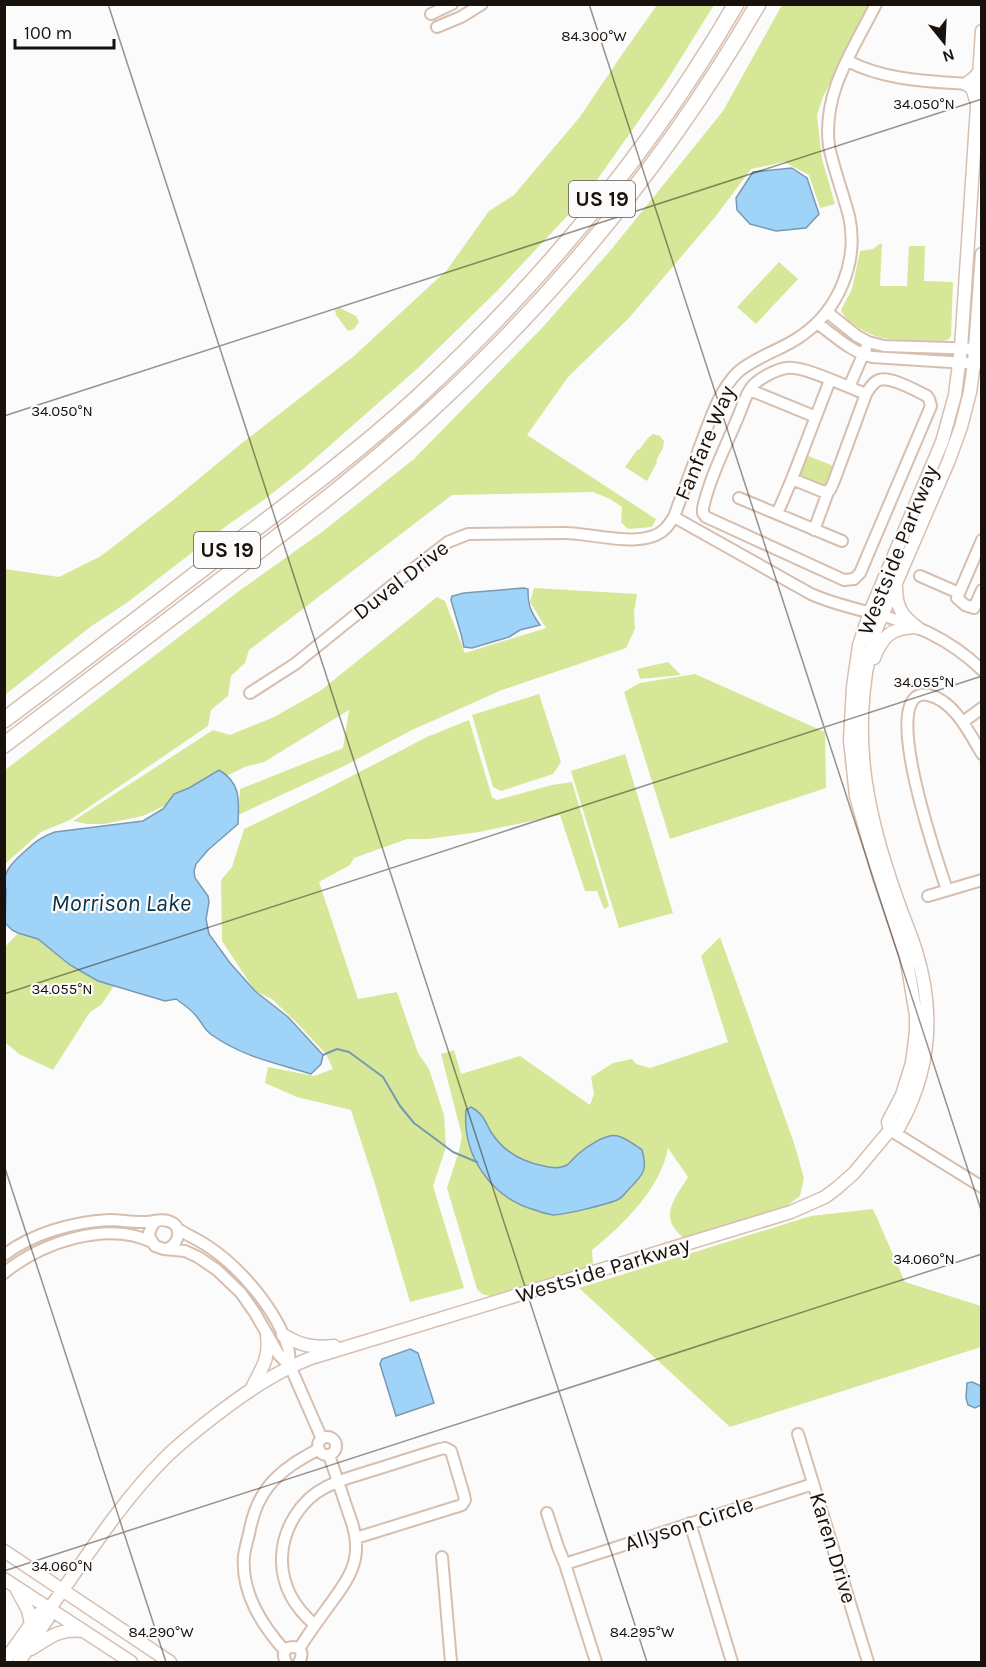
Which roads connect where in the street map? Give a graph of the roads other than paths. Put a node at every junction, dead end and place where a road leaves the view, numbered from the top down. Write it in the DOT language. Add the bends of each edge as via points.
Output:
graph roads {
  1 [pos="452,4"];
  2 [pos="482,4"];
  3 [pos="736,4"];
  4 [pos="758,4"];
  5 [pos="876,4"];
  6 [pos="431,14"];
  7 [pos="437,27"];
  8 [pos="981,31"];
  9 [pos="848,61"];
  10 [pos="979,72"];
  11 [pos="966,84"];
  12 [pos="977,106"];
  13 [pos="981,254"];
  14 [pos="827,312"];
  15 [pos="817,322"];
  16 [pos="868,342"];
  17 [pos="961,348"];
  18 [pos="978,348"];
  19 [pos="864,355"];
  20 [pos="960,362"];
  21 [pos="978,363"];
  22 [pos="830,380"];
  23 [pos="849,387"];
  24 [pos="750,390"];
  25 [pos="866,394"];
  26 [pos="816,417"];
  27 [pos="792,479"];
  28 [pos="828,492"];
  29 [pos="740,498"];
  30 [pos="777,514"];
  31 [pos="674,517"];
  32 [pos="814,530"];
  33 [pos="981,540"];
  34 [pos="842,542"];
  35 [pos="920,576"];
  36 [pos="897,585"];
  37 [pos="981,590"];
  38 [pos="959,593"];
  39 [pos="870,612"];
  40 [pos="883,616"];
  41 [pos="916,628"];
  42 [pos="981,670"];
  43 [pos="865,681"];
  44 [pos="250,693"];
  45 [pos="981,708"];
  46 [pos="4,720"];
  47 [pos="963,722"];
  48 [pos="4,746"];
  49 [pos="981,754"];
  50 [pos="981,880"];
  51 [pos="947,890"];
  52 [pos="928,896"];
  53 [pos="890,1130"];
  54 [pos="981,1187"];
  55 [pos="157,1221"];
  56 [pos="178,1229"];
  57 [pos="152,1242"];
  58 [pos="169,1248"];
  59 [pos="4,1255"];
  60 [pos="4,1273"];
  61 [pos="283,1335"];
  62 [pos="267,1336"];
  63 [pos="359,1344"];
  64 [pos="290,1366"];
  65 [pos="252,1389"];
  66 [pos="798,1434"];
  67 [pos="323,1448"];
  68 [pos="338,1482"];
  69 [pos="813,1484"];
  70 [pos="547,1513"];
  71 [pos="690,1523"];
  72 [pos="356,1538"];
  73 [pos="4,1551"];
  74 [pos="442,1557"];
  75 [pos="565,1564"];
  76 [pos="9,1582"];
  77 [pos="63,1591"];
  78 [pos="50,1608"];
  79 [pos="31,1624"];
  80 [pos="315,1625"];
  81 [pos="85,1632"];
  82 [pos="298,1648"];
  83 [pos="285,1650"];
  84 [pos="22,1658"];
  85 [pos="4,1662"];
  86 [pos="131,1662"];
  87 [pos="170,1662"];
  88 [pos="286,1662"];
  89 [pos="299,1662"];
  90 [pos="451,1662"];
  91 [pos="596,1662"];
  92 [pos="732,1662"];
  93 [pos="868,1662"];
  1 -- 6 [label="street"];
  2 -- 7 [label="street"];
  3 -- 46 [label="highway, US 19" via="671,105 590,216 468,348 334,468"];
  4 -- 48 [label="highway, US 19" via="691,110 627,198 556,283 482,362 357,474"];
  5 -- 9 [label="street, Fanfare Way"];
  8 -- 10 [label="main road, Westside Parkway"];
  9 -- 11 [label="street" via="879,74"];
  9 -- 14 [label="street, Fanfare Way" via="831,100 828,135 849,218 852,248 843,283"];
  10 -- 11 [label="main road"];
  10 -- 12 [label="main road, Westside Parkway"];
  11 -- 12 [label="main road" via="972,88"];
  12 -- 17 [label="main road, Westside Parkway"];
  13 -- 18 [label="main road, Westside Parkway"];
  14 -- 15 [label="street, Fanfare Way"];
  14 -- 16 [label="street"];
  15 -- 19 [label="street"];
  15 -- 31 [label="street, Fanfare Way" via="801,337 753,362 730,382 705,434"];
  16 -- 17 [label="street"];
  16 -- 19 [label="street"];
  17 -- 18 [label="street"];
  17 -- 20 [label="main road, Westside Parkway"];
  18 -- 21 [label="main road, Westside Parkway"];
  19 -- 20 [label="street"];
  19 -- 23 [label="street"];
  20 -- 21 [label="street"];
  20 -- 39 [label="main road, Westside Parkway" via="942,442"];
  21 -- 36 [label="main road, Westside Parkway" via="958,437"];
  22 -- 23 [label="street"];
  22 -- 24 [label="street" via="786,368 773,372"];
  22 -- 26 [label="street"];
  23 -- 25 [label="street"];
  24 -- 25 [label="street" via="720,459 703,513 844,580 854,579 860,573 931,406 927,396 889,380 874,382"];
  24 -- 26 [label="street"];
  25 -- 28 [label="street"];
  26 -- 27 [label="street"];
  27 -- 28 [label="street"];
  27 -- 30 [label="street"];
  28 -- 32 [label="street"];
  29 -- 30 [label="street"];
  30 -- 32 [label="street"];
  31 -- 39 [label="street" via="811,594"];
  31 -- 44 [label="street, Duval Drive" via="661,532 633,540 566,532 459,537 295,664"];
  32 -- 34 [label="street"];
  33 -- 38 [label="street"];
  35 -- 38 [label="street"];
  36 -- 40 [label="main road, Westside Parkway"];
  36 -- 41 [label="main road" via="901,612"];
  37 -- 38 [label="street" via="974,608 957,598"];
  39 -- 40 [label="street"];
  39 -- 53 [label="main road, Westside Parkway" via="859,645 853,687 852,761 866,836 906,956 916,1015 912,1063 888,1122"];
  40 -- 41 [label="street"];
  40 -- 43 [label="main road, Westside Parkway" via="871,647"];
  41 -- 42 [label="street" via="949,643"];
  41 -- 43 [label="main road" via="900,628 883,639"];
  43 -- 53 [label="main road, Westside Parkway" via="862,740 868,794 917,953 927,1014 926,1050 919,1084 898,1127"];
  45 -- 47 [label="street"];
  47 -- 49 [label="street"];
  47 -- 51 [label="street" via="936,696 924,694 908,706 914,782"];
  50 -- 51 [label="street"];
  51 -- 52 [label="street"];
  53 -- 54 [label="street"];
  53 -- 63 [label="main road, Westside Parkway" via="845,1182 825,1197 783,1216"];
  55 -- 56 [label="street" via="171,1222"];
  55 -- 57 [label="street" via="150,1228"];
  55 -- 59 [label="street" via="81,1223 53,1230"];
  56 -- 58 [label="street" via="176,1243"];
  56 -- 61 [label="street" via="219,1254 251,1284"];
  57 -- 58 [label="street" via="159,1248"];
  57 -- 60 [label="street" via="110,1233 83,1236 34,1253"];
  58 -- 62 [label="street" via="186,1251 217,1270 241,1293"];
  61 -- 63 [label="main road" via="298,1344 318,1347"];
  61 -- 64 [label="street"];
  62 -- 64 [label="street"];
  62 -- 65 [label="main road" via="267,1358"];
  63 -- 64 [label="main road, Westside Parkway"];
  64 -- 65 [label="main road, Westside Parkway"];
  64 -- 67 [label="street"];
  65 -- 77 [label="main road, Westside Parkway" via="184,1439 163,1460 124,1506"];
  66 -- 69 [label="street, Karen Drive"];
  67 -- 68 [label="street"];
  67 -- 83 [label="street" via="294,1463 267,1488 252,1516 244,1556 254,1608"];
  68 -- 72 [label="street"];
  68 -- 72 [label="street" via="440,1449 453,1454 464,1503"];
  68 -- 80 [label="street" via="316,1492 301,1507 289,1527 282,1552 286,1587 297,1607"];
  69 -- 71 [label="street, Allyson Circle"];
  69 -- 93 [label="street, Karen Drive"];
  70 -- 75 [label="street"];
  71 -- 75 [label="street, Allyson Circle"];
  71 -- 92 [label="street"];
  72 -- 80 [label="street" via="351,1574"];
  73 -- 77 [label="main road"];
  74 -- 90 [label="street"];
  75 -- 91 [label="street"];
  76 -- 78 [label="main road"];
  76 -- 79 [label="main road" via="22,1598"];
  77 -- 78 [label="main road"];
  77 -- 87 [label="main road"];
  78 -- 79 [label="main road" via="39,1612"];
  78 -- 81 [label="main road"];
  78 -- 84 [label="main road" via="48,1618"];
  79 -- 85 [label="main road"];
  80 -- 82 [label="street"];
  81 -- 84 [label="main road" via="63,1631"];
  81 -- 86 [label="main road"];
  82 -- 83 [label="street"];
  82 -- 89 [label="street" via="302,1656"];
  83 -- 88 [label="street"];
}
